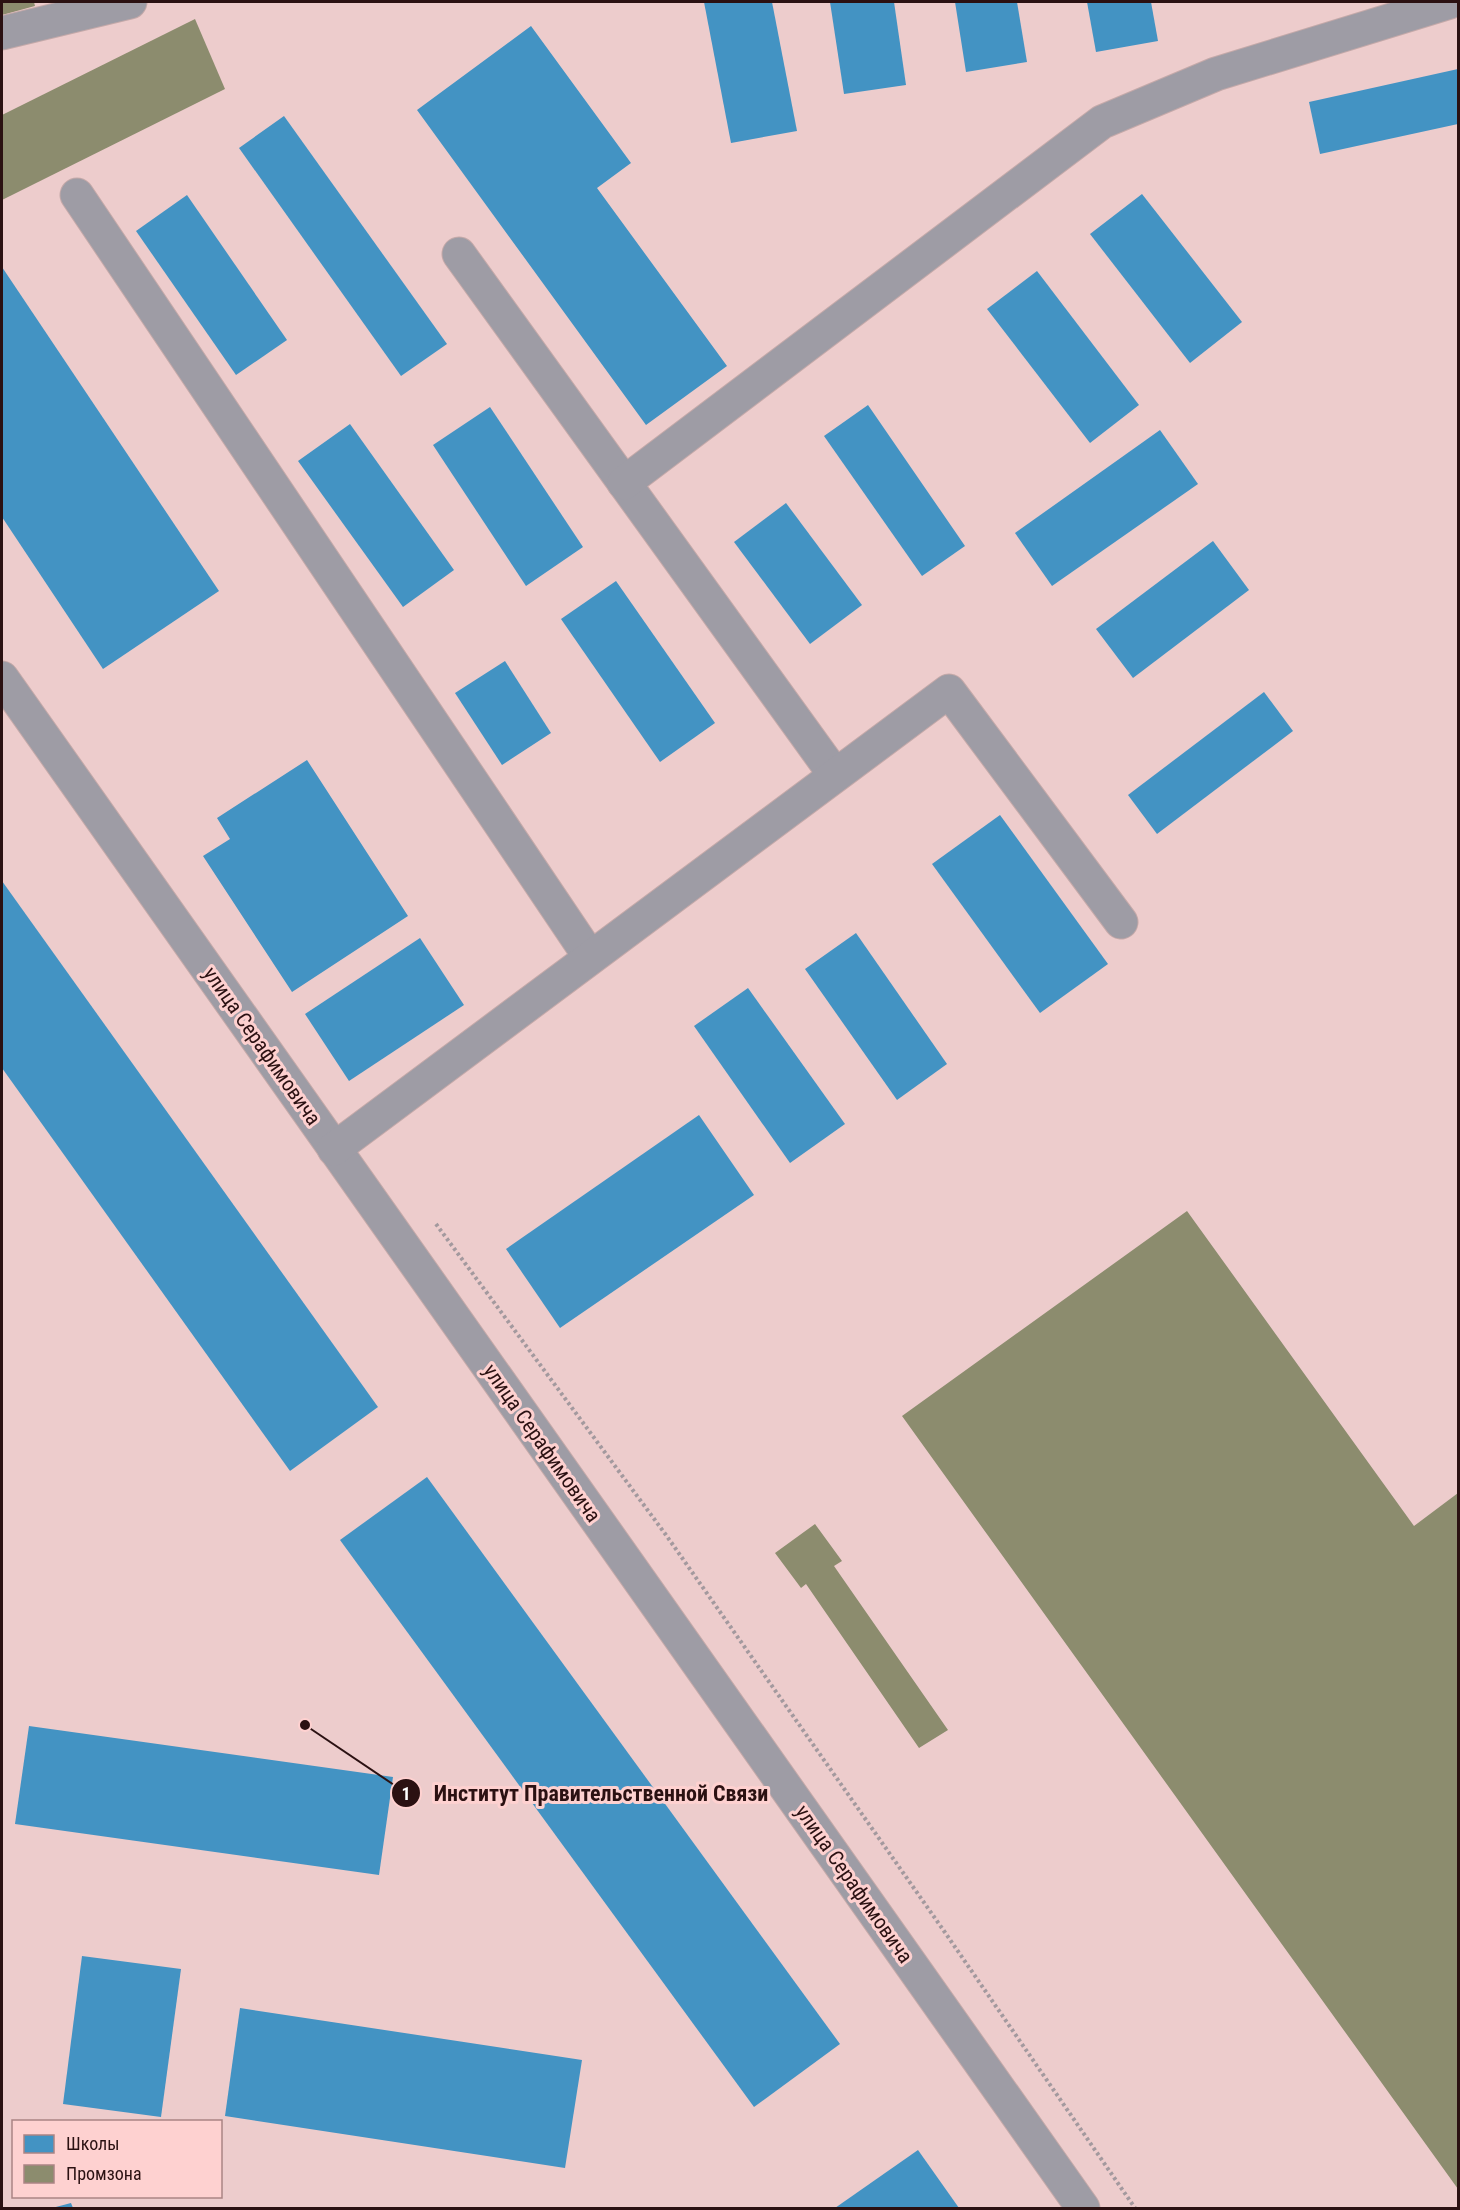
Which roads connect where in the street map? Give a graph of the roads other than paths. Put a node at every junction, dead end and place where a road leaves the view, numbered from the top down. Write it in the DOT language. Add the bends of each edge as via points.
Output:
graph roads {
  1 [pos="130,2"];
  2 [pos="1450,2"];
  3 [pos="62,9"];
  4 [pos="2,33"];
  5 [pos="77,195"];
  6 [pos="459,254"];
  7 [pos="624,483"];
  8 [pos="2,678"];
  9 [pos="835,775"];
  10 [pos="1121,922"];
  11 [pos="590,957"];
  12 [pos="334,1149"];
  13 [pos="1083,2208"];
  1 -- 3 [label="street"];
  2 -- 7 [label="street" via="1216,74 1102,122"];
  3 -- 4 [label="street"];
  5 -- 11 [label="street"];
  6 -- 7 [label="street"];
  7 -- 9 [label="street"];
  8 -- 12 [label="street, улица Серафимовича"];
  9 -- 10 [label="street" via="949,691"];
  9 -- 11 [label="street"];
  11 -- 12 [label="street"];
  12 -- 13 [label="street, улица Серафимовича"];
}
